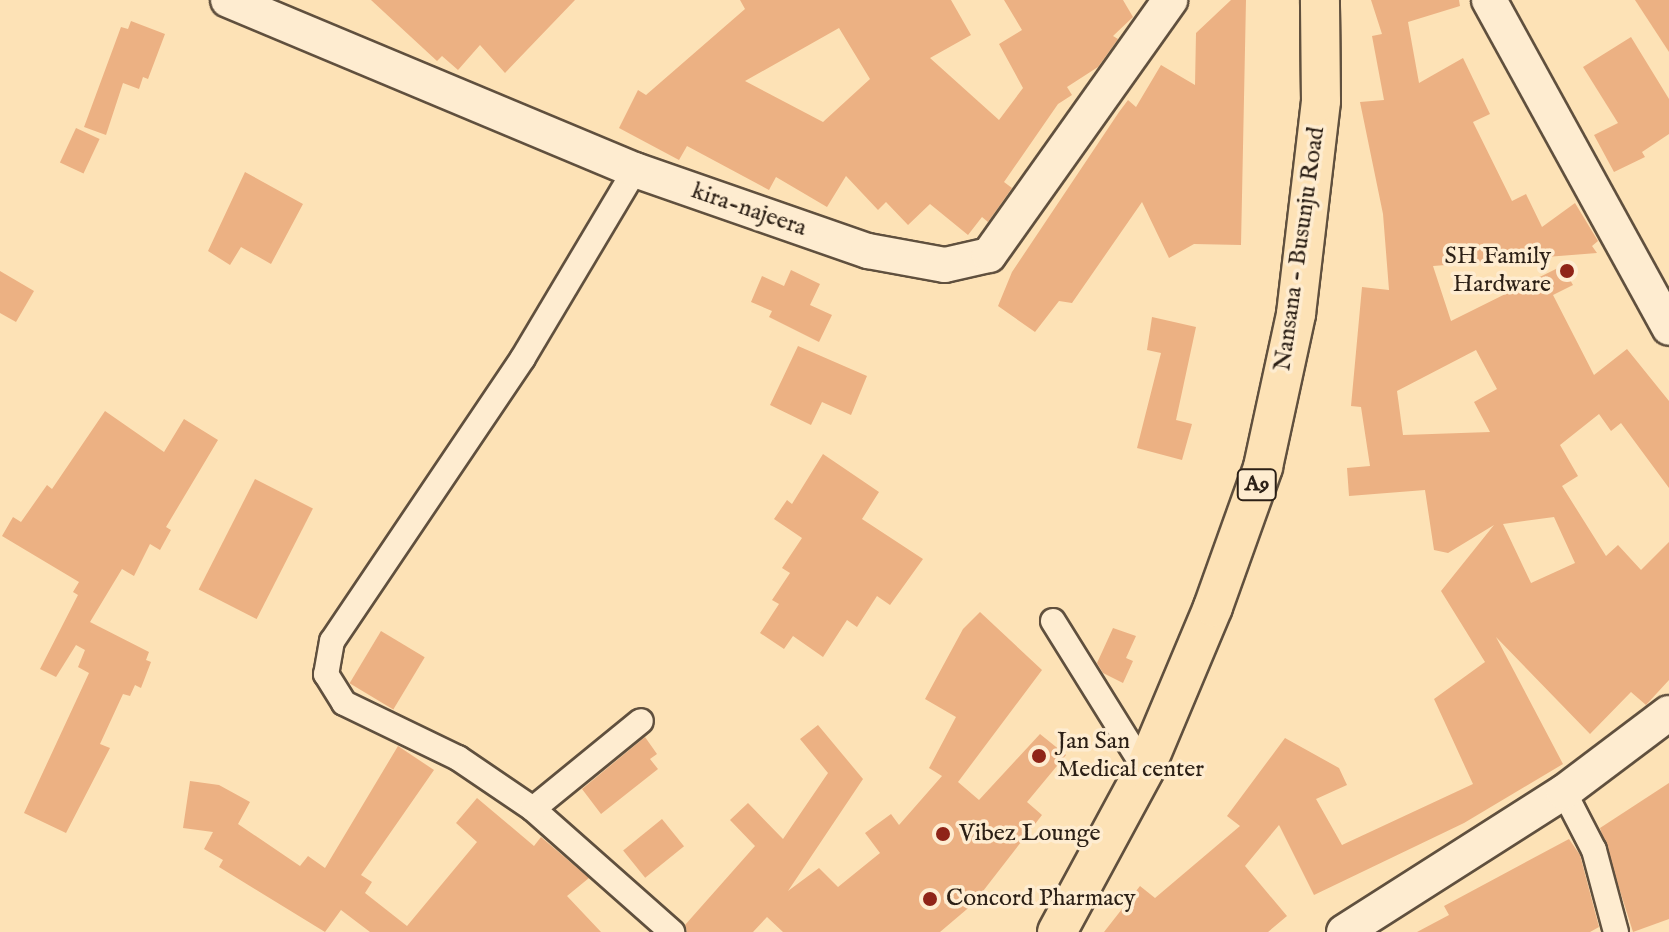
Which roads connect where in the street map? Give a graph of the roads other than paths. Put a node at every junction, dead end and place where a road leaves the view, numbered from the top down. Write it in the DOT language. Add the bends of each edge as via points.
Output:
graph roads {
  1 [pos="228,0"];
  2 [pos="1170,0"];
  3 [pos="1320,0"];
  4 [pos="1489,0"];
  5 [pos="635,170"];
  6 [pos="1669,328"];
  7 [pos="1053,621"];
  8 [pos="1669,713"];
  9 [pos="641,721"];
  10 [pos="1145,769"];
  11 [pos="1564,792"];
  12 [pos="533,809"];
  13 [pos="672,932"];
  14 [pos="1057,932"];
  15 [pos="1344,932"];
  16 [pos="1616,932"];
  1 -- 5 [label="street, kira-najeera"];
  2 -- 5 [label="street, kira-najeera" via="989,255 945,265 868,251"];
  3 -- 10 [label="main road, Nansana - Busunju Road / A9" via="1321,101 1296,314 1263,467 1213,607"];
  4 -- 6 [label="street"];
  5 -- 12 [label="street" via="523,358 332,641 326,674 344,703 458,758"];
  7 -- 10 [label="street"];
  8 -- 11 [label="street"];
  9 -- 12 [label="street"];
  10 -- 14 [label="main road, Nansana - Busunju Road / A9"];
  11 -- 15 [label="street"];
  11 -- 16 [label="street" via="1594,850"];
  12 -- 13 [label="street"];
}
